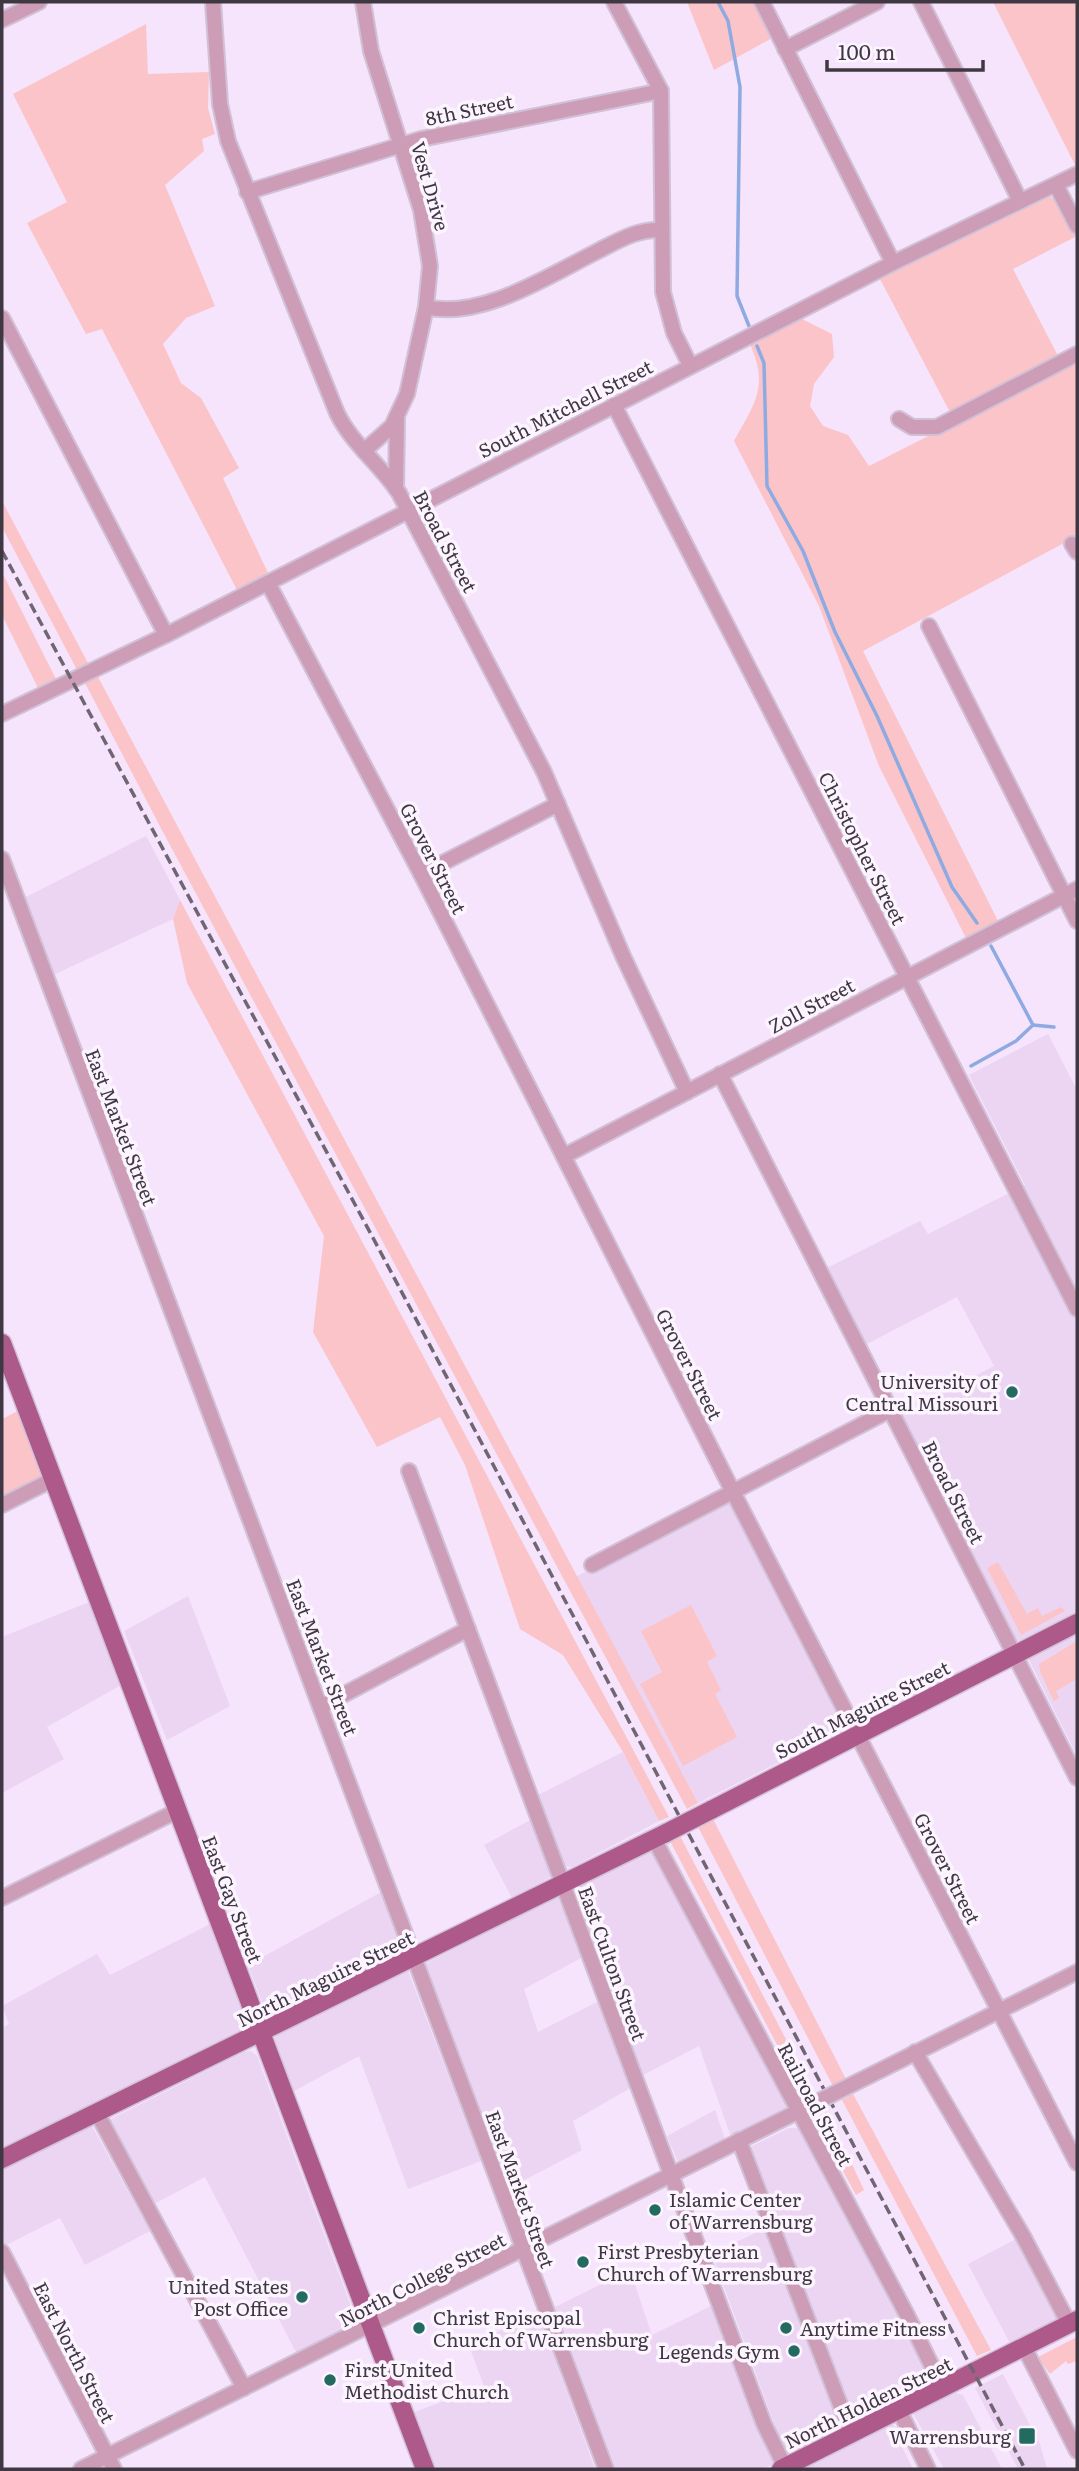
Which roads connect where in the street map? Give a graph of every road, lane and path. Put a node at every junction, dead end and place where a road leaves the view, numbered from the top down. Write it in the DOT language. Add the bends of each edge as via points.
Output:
graph roads {
  1 [pos="39,2"];
  2 [pos="213,2"];
  3 [pos="363,2"];
  4 [pos="614,2"];
  5 [pos="762,2"];
  6 [pos="877,2"];
  7 [pos="921,2"];
  8 [pos="2,20"];
  9 [pos="785,49"];
  10 [pos="661,91"];
  11 [pos="400,145"];
  12 [pos="1077,174"];
  13 [pos="1056,185"];
  14 [pos="247,192"];
  15 [pos="1020,201"];
  16 [pos="1077,226"];
  17 [pos="661,230"];
  18 [pos="893,263"];
  19 [pos="426,307"];
  20 [pos="2,318"];
  21 [pos="1077,354"];
  22 [pos="690,365"];
  23 [pos="614,405"];
  24 [pos="397,417"];
  25 [pos="899,419"];
  26 [pos="364,452"];
  27 [pos="396,489"];
  28 [pos="408,509"];
  29 [pos="268,583"];
  30 [pos="929,626"];
  31 [pos="166,635"];
  32 [pos="2,714"];
  33 [pos="558,804"];
  34 [pos="2,859"];
  35 [pos="421,874"];
  36 [pos="1072,892"];
  37 [pos="1077,921"];
  38 [pos="907,976"];
  39 [pos="720,1074"];
  40 [pos="687,1092"];
  41 [pos="564,1156"];
  42 [pos="1077,1309"];
  43 [pos="2,1343"];
  44 [pos="890,1410"];
  45 [pos="409,1471"];
  46 [pos="52,1480"];
  47 [pos="733,1492"];
  48 [pos="2,1505"];
  49 [pos="592,1565"];
  50 [pos="1077,1623"];
  51 [pos="468,1629"];
  52 [pos="1016,1654"];
  53 [pos="321,1706"];
  54 [pos="858,1732"];
  55 [pos="1077,1778"];
  56 [pos="177,1811"];
  57 [pos="660,1836"];
  58 [pos="563,1882"];
  59 [pos="2,1898"];
  60 [pos="414,1957"];
  61 [pos="1077,1972"];
  62 [pos="998,2009"];
  63 [pos="261,2033"];
  64 [pos="915,2052"];
  65 [pos="805,2108"];
  66 [pos="97,2113"];
  67 [pos="739,2140"];
  68 [pos="2,2159"];
  69 [pos="1077,2163"];
  70 [pos="673,2174"];
  71 [pos="523,2250"];
  72 [pos="2,2252"];
  73 [pos="1073,2322"];
  74 [pos="371,2326"];
  75 [pos="1024,2347"];
  76 [pos="244,2388"];
  77 [pos="943,2389"];
  78 [pos="899,2410"];
  79 [pos="851,2434"];
  80 [pos="1077,2451"];
  81 [pos="111,2463"];
  82 [pos="80,2469"];
  83 [pos="425,2469"];
  84 [pos="606,2469"];
  85 [pos="784,2469"];
  86 [pos="928,2469"];
  1 -- 8 [label="street"];
  2 -- 14 [label="street, Broad Street" via="220,104"];
  3 -- 11 [label="street, Vest Drive" via="371,51"];
  4 -- 10 [label="street"];
  5 -- 9 [label="street"];
  6 -- 9 [label="street"];
  7 -- 15 [label="street"];
  9 -- 18 [label="street"];
  10 -- 11 [label="street, 8th Street"];
  10 -- 17 [label="street"];
  11 -- 14 [label="street, 8th Street"];
  11 -- 19 [label="street, Vest Drive" via="428,245"];
  12 -- 13 [label="street, South Mitchell Street"];
  13 -- 15 [label="street, South Mitchell Street"];
  13 -- 16 [label="street"];
  14 -- 26 [label="street, Broad Street" via="337,413"];
  15 -- 18 [label="street, South Mitchell Street"];
  17 -- 19 [label="street" via="638,231 535,283 471,309"];
  17 -- 22 [label="street" via="666,305"];
  18 -- 22 [label="street, South Mitchell Street"];
  19 -- 24 [label="street, Vest Drive" via="407,394"];
  20 -- 31 [label="street"];
  21 -- 25 [label="street" via="937,427 912,427"];
  22 -- 23 [label="street, South Mitchell Street"];
  23 -- 28 [label="street, South Mitchell Street"];
  23 -- 38 [label="street, Christopher Street"];
  24 -- 26 [label="street, Vest Drive"];
  24 -- 27 [label="street"];
  26 -- 27 [label="street, Broad Street"];
  27 -- 28 [label="street, Broad Street"];
  28 -- 29 [label="street, South Mitchell Street"];
  28 -- 33 [label="street, Broad Street"];
  29 -- 31 [label="street, South Mitchell Street"];
  29 -- 35 [label="street, Grover Street"];
  30 -- 36 [label="street"];
  31 -- 32 [label="street, South Mitchell Street"];
  33 -- 35 [label="street"];
  33 -- 40 [label="street, Broad Street"];
  34 -- 53 [label="street, East Market Street"];
  35 -- 41 [label="street, Grover Street"];
  36 -- 37 [label="street"];
  36 -- 38 [label="street, Zoll Street"];
  38 -- 39 [label="street, Zoll Street"];
  38 -- 42 [label="street, Christopher Street"];
  39 -- 40 [label="street, Zoll Street"];
  39 -- 44 [label="street, Broad Street"];
  40 -- 41 [label="street, Zoll Street"];
  41 -- 47 [label="street, Grover Street"];
  43 -- 46 [label="main road, East Gay Street"];
  44 -- 47 [label="street"];
  44 -- 52 [label="street, Broad Street"];
  45 -- 51 [label="street, East Culton Street"];
  46 -- 48 [label="street"];
  46 -- 56 [label="main road, East Gay Street"];
  47 -- 49 [label="street"];
  47 -- 54 [label="street, Grover Street"];
  50 -- 52 [label="main road, South Maguire Street"];
  51 -- 53 [label="street"];
  51 -- 58 [label="street, East Culton Street"];
  52 -- 54 [label="main road, South Maguire Street"];
  52 -- 55 [label="street, Broad Street"];
  53 -- 60 [label="street, East Market Street"];
  54 -- 57 [label="main road, South Maguire Street, bridge"];
  54 -- 62 [label="street, Grover Street"];
  56 -- 59 [label="street"];
  56 -- 63 [label="main road, East Gay Street"];
  57 -- 58 [label="main road, North Maguire Street"];
  57 -- 65 [label="street, Railroad Street"];
  58 -- 60 [label="main road, North Maguire Street"];
  58 -- 70 [label="street, East Culton Street"];
  60 -- 63 [label="main road, North Maguire Street"];
  60 -- 71 [label="street, East Market Street"];
  61 -- 62 [label="street, North College Street"];
  62 -- 64 [label="street, North College Street"];
  62 -- 69 [label="street, Grover Street"];
  63 -- 66 [label="main road, North Maguire Street"];
  63 -- 74 [label="main road, East Gay Street"];
  64 -- 65 [label="street, North College Street, bridge"];
  64 -- 73 [label="street"];
  65 -- 67 [label="street, North College Street"];
  65 -- 77 [label="street, Railroad Street"];
  66 -- 68 [label="main road, North Maguire Street"];
  66 -- 76 [label="street"];
  67 -- 70 [label="street, North College Street"];
  67 -- 79 [label="street"];
  70 -- 71 [label="street, North College Street"];
  70 -- 85 [label="street, East Culton Street"];
  71 -- 74 [label="street, North College Street"];
  71 -- 84 [label="street, East Market Street"];
  72 -- 81 [label="street, East North Street"];
  73 -- 75 [label="main road, North Holden Street"];
  74 -- 76 [label="street, North College Street"];
  74 -- 83 [label="main road, East Gay Street"];
  75 -- 77 [label="main road, North Holden Street"];
  75 -- 80 [label="street"];
  76 -- 81 [label="street, North College Street"];
  77 -- 78 [label="main road, North Holden Street"];
  78 -- 79 [label="main road, North Holden Street"];
  78 -- 86 [label="street"];
  79 -- 85 [label="main road, North Holden Street"];
  81 -- 82 [label="street, North College Street"];
}
